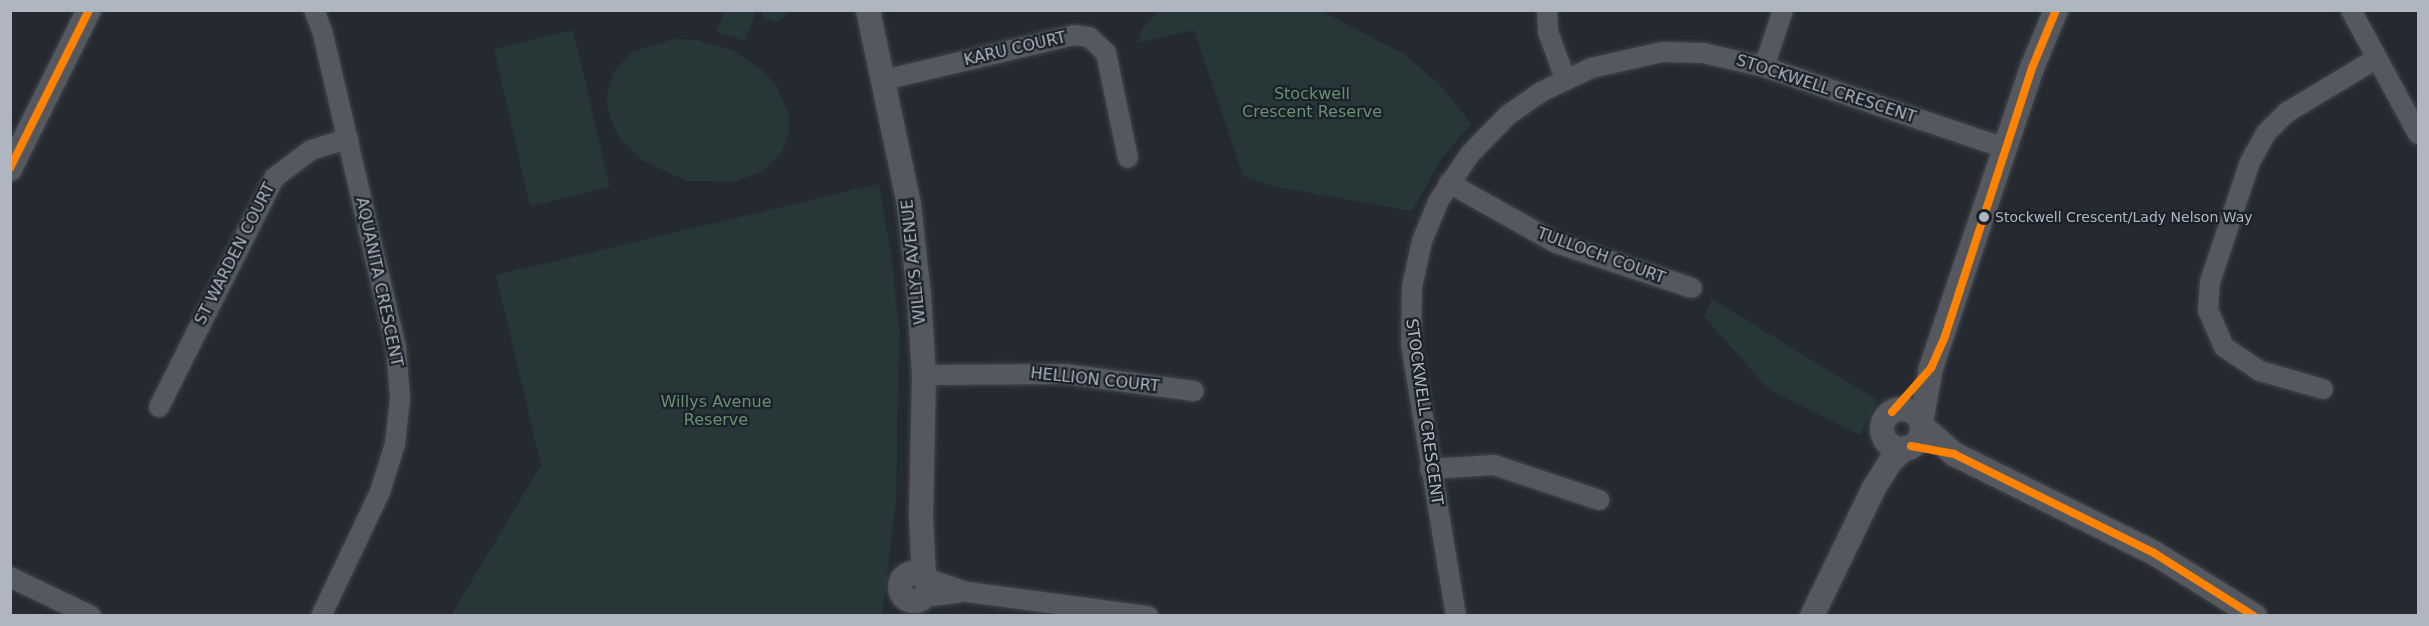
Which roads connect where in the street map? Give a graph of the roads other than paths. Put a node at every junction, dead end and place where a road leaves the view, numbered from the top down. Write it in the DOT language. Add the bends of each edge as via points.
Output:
graph roads {
  1 [pos="89,10"];
  2 [pos="314,10"];
  3 [pos="868,10"];
  4 [pos="1547,10"];
  5 [pos="1783,10"];
  6 [pos="2056,10"];
  7 [pos="2351,10"];
  8 [pos="2377,58"];
  9 [pos="1764,67"];
  10 [pos="1565,78"];
  11 [pos="884,80"];
  12 [pos="2418,134"];
  13 [pos="348,139"];
  14 [pos="2005,148"];
  15 [pos="1128,158"];
  16 [pos="10,169"];
  17 [pos="1449,183"];
  18 [pos="1692,288"];
  19 [pos="1931,368"];
  20 [pos="924,375"];
  21 [pos="2323,389"];
  22 [pos="1194,391"];
  23 [pos="159,407"];
  24 [pos="1892,412"];
  25 [pos="1883,434"];
  26 [pos="1915,436"];
  27 [pos="1430,469"];
  28 [pos="1874,488"];
  29 [pos="1599,500"];
  30 [pos="10,577"];
  31 [pos="915,594"];
  32 [pos="91,615"];
  33 [pos="321,615"];
  34 [pos="1148,615"];
  35 [pos="1456,615"];
  36 [pos="1812,615"];
  37 [pos="2255,615"];
  1 -- 16 [label="street"];
  2 -- 13 [label="street, AQUANITA CRESCENT"];
  3 -- 11 [label="street, WILLYS AVENUE"];
  4 -- 10 [label="street" via="1548,32"];
  5 -- 9 [label="street"];
  6 -- 14 [label="street"];
  7 -- 8 [label="street"];
  8 -- 12 [label="street"];
  8 -- 21 [label="street" via="2286,113 2266,133 2250,162 2210,282 2208,310 2224,347 2260,371"];
  9 -- 10 [label="street, STOCKWELL CRESCENT" via="1722,56 1662,52 1613,61"];
  9 -- 14 [label="street, STOCKWELL CRESCENT"];
  10 -- 17 [label="street, STOCKWELL CRESCENT" via="1508,115 1488,133"];
  11 -- 15 [label="street, KARU COURT" via="1074,35 1089,38 1106,53"];
  11 -- 20 [label="street, WILLYS AVENUE" via="909,205"];
  13 -- 23 [label="street, ST WARDEN COURT" via="311,150 274,178"];
  13 -- 33 [label="street, AQUANITA CRESCENT" via="396,347 400,398 395,444 380,492"];
  14 -- 19 [label="street"];
  17 -- 18 [label="street, TULLOCH COURT" via="1556,243"];
  17 -- 27 [label="street, STOCKWELL CRESCENT" via="1422,241 1410,314"];
  19 -- 24 [label="street"];
  19 -- 26 [label="street"];
  20 -- 22 [label="street, HELLION COURT" via="1065,374"];
  20 -- 31 [label="street, WILLYS AVENUE"];
  24 -- 25 [label="street" via="1884,422"];
  24 -- 26 [label="street" via="1909,410"];
  25 -- 26 [label="street" via="1894,447"];
  25 -- 28 [label="street"];
  26 -- 28 [label="street" via="1891,461"];
  26 -- 37 [label="street" via="2163,558"];
  27 -- 29 [label="street" via="1494,465"];
  27 -- 35 [label="street, STOCKWELL CRESCENT"];
  28 -- 36 [label="street"];
  30 -- 32 [label="street"];
  31 -- 34 [label="street" via="967,592"];
}
